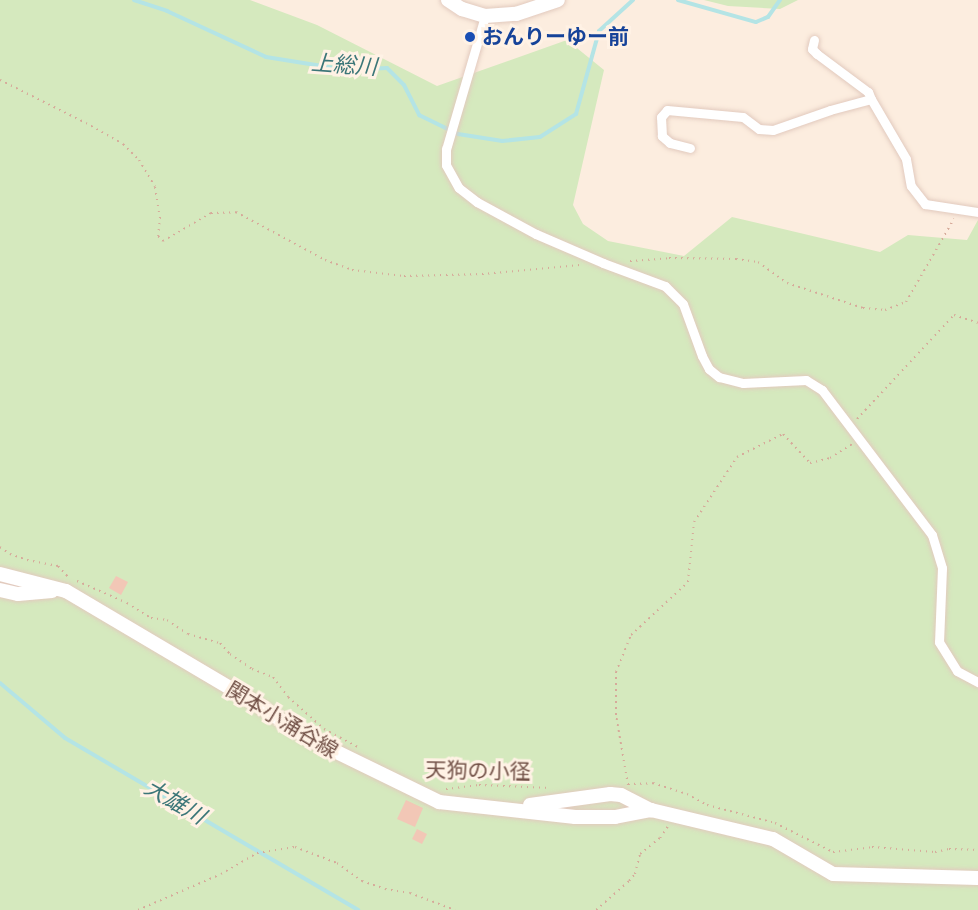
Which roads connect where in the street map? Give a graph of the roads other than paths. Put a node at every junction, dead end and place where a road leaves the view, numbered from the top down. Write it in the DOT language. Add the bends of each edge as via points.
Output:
graph roads {
  1 [pos="448,0"];
  2 [pos="558,0"];
  3 [pos="485,16"];
  4 [pos="814,39"];
  5 [pos="871,99"];
  6 [pos="690,148"];
  7 [pos="978,212"];
  8 [pos="0,574"];
  9 [pos="0,590"];
  10 [pos="66,591"];
  11 [pos="978,682"];
  12 [pos="513,808"];
  13 [pos="651,810"];
  14 [pos="978,878"];
  1 -- 3 [label="main road"];
  2 -- 3 [label="main road" via="516,14"];
  3 -- 11 [label="street" via="446,148 446,165 459,188 536,234 665,286 683,304 709,369 719,377 743,383 806,380 822,390 932,536 942,568 939,642 957,671"];
  4 -- 5 [label="street" via="812,49 868,92"];
  5 -- 6 [label="street" via="773,130 759,129 743,117 667,110 661,117 662,136 670,143"];
  5 -- 7 [label="street" via="906,159 911,186 925,204"];
  8 -- 10 [label="main road, 関本小涌谷線"];
  9 -- 10 [label="main road" via="18,594"];
  10 -- 12 [label="main road, 関本小涌谷線" via="358,765 439,802"];
  12 -- 13 [label="main road, 関本小涌谷線" via="575,817"];
  12 -- 13 [label="main road, 関本小涌谷線" via="610,794"];
  13 -- 14 [label="main road, 関本小涌谷線" via="773,838 833,874"];
}
